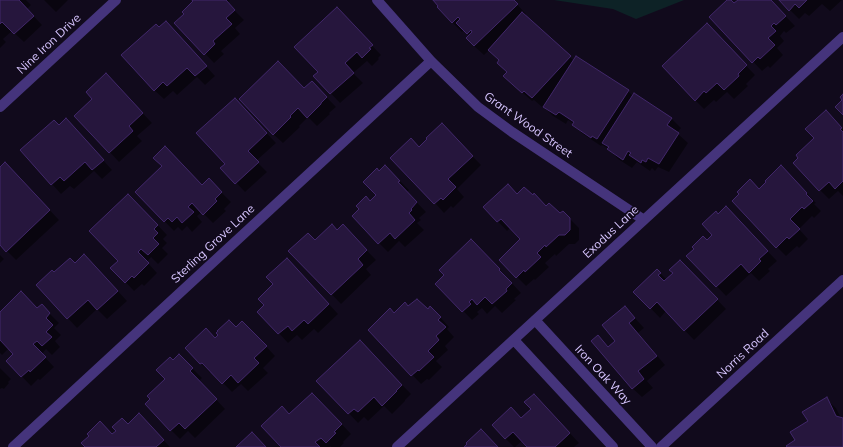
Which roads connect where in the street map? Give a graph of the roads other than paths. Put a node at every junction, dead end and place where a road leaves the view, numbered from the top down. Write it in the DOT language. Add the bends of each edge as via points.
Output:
graph roads {
  1 [pos="116,0"];
  2 [pos="377,0"];
  3 [pos="843,37"];
  4 [pos="431,61"];
  5 [pos="0,106"];
  6 [pos="644,220"];
  7 [pos="843,280"];
  8 [pos="535,320"];
  9 [pos="514,340"];
  10 [pos="13,447"];
  11 [pos="397,447"];
  12 [pos="613,447"];
  13 [pos="652,447"];
  14 [pos="661,447"];
  1 -- 5 [label="street, Nine Iron Drive"];
  2 -- 4 [label="street, Grant Wood Street"];
  3 -- 6 [label="street, Exodus Lane"];
  4 -- 6 [label="street, Grant Wood Street" via="478,107"];
  4 -- 10 [label="street, Sterling Grove Lane"];
  6 -- 8 [label="street, Exodus Lane"];
  7 -- 14 [label="street, Norris Road"];
  8 -- 9 [label="street, Exodus Lane"];
  8 -- 13 [label="street, Iron Oak Way"];
  9 -- 11 [label="street, Exodus Lane"];
  9 -- 12 [label="street"];
}
